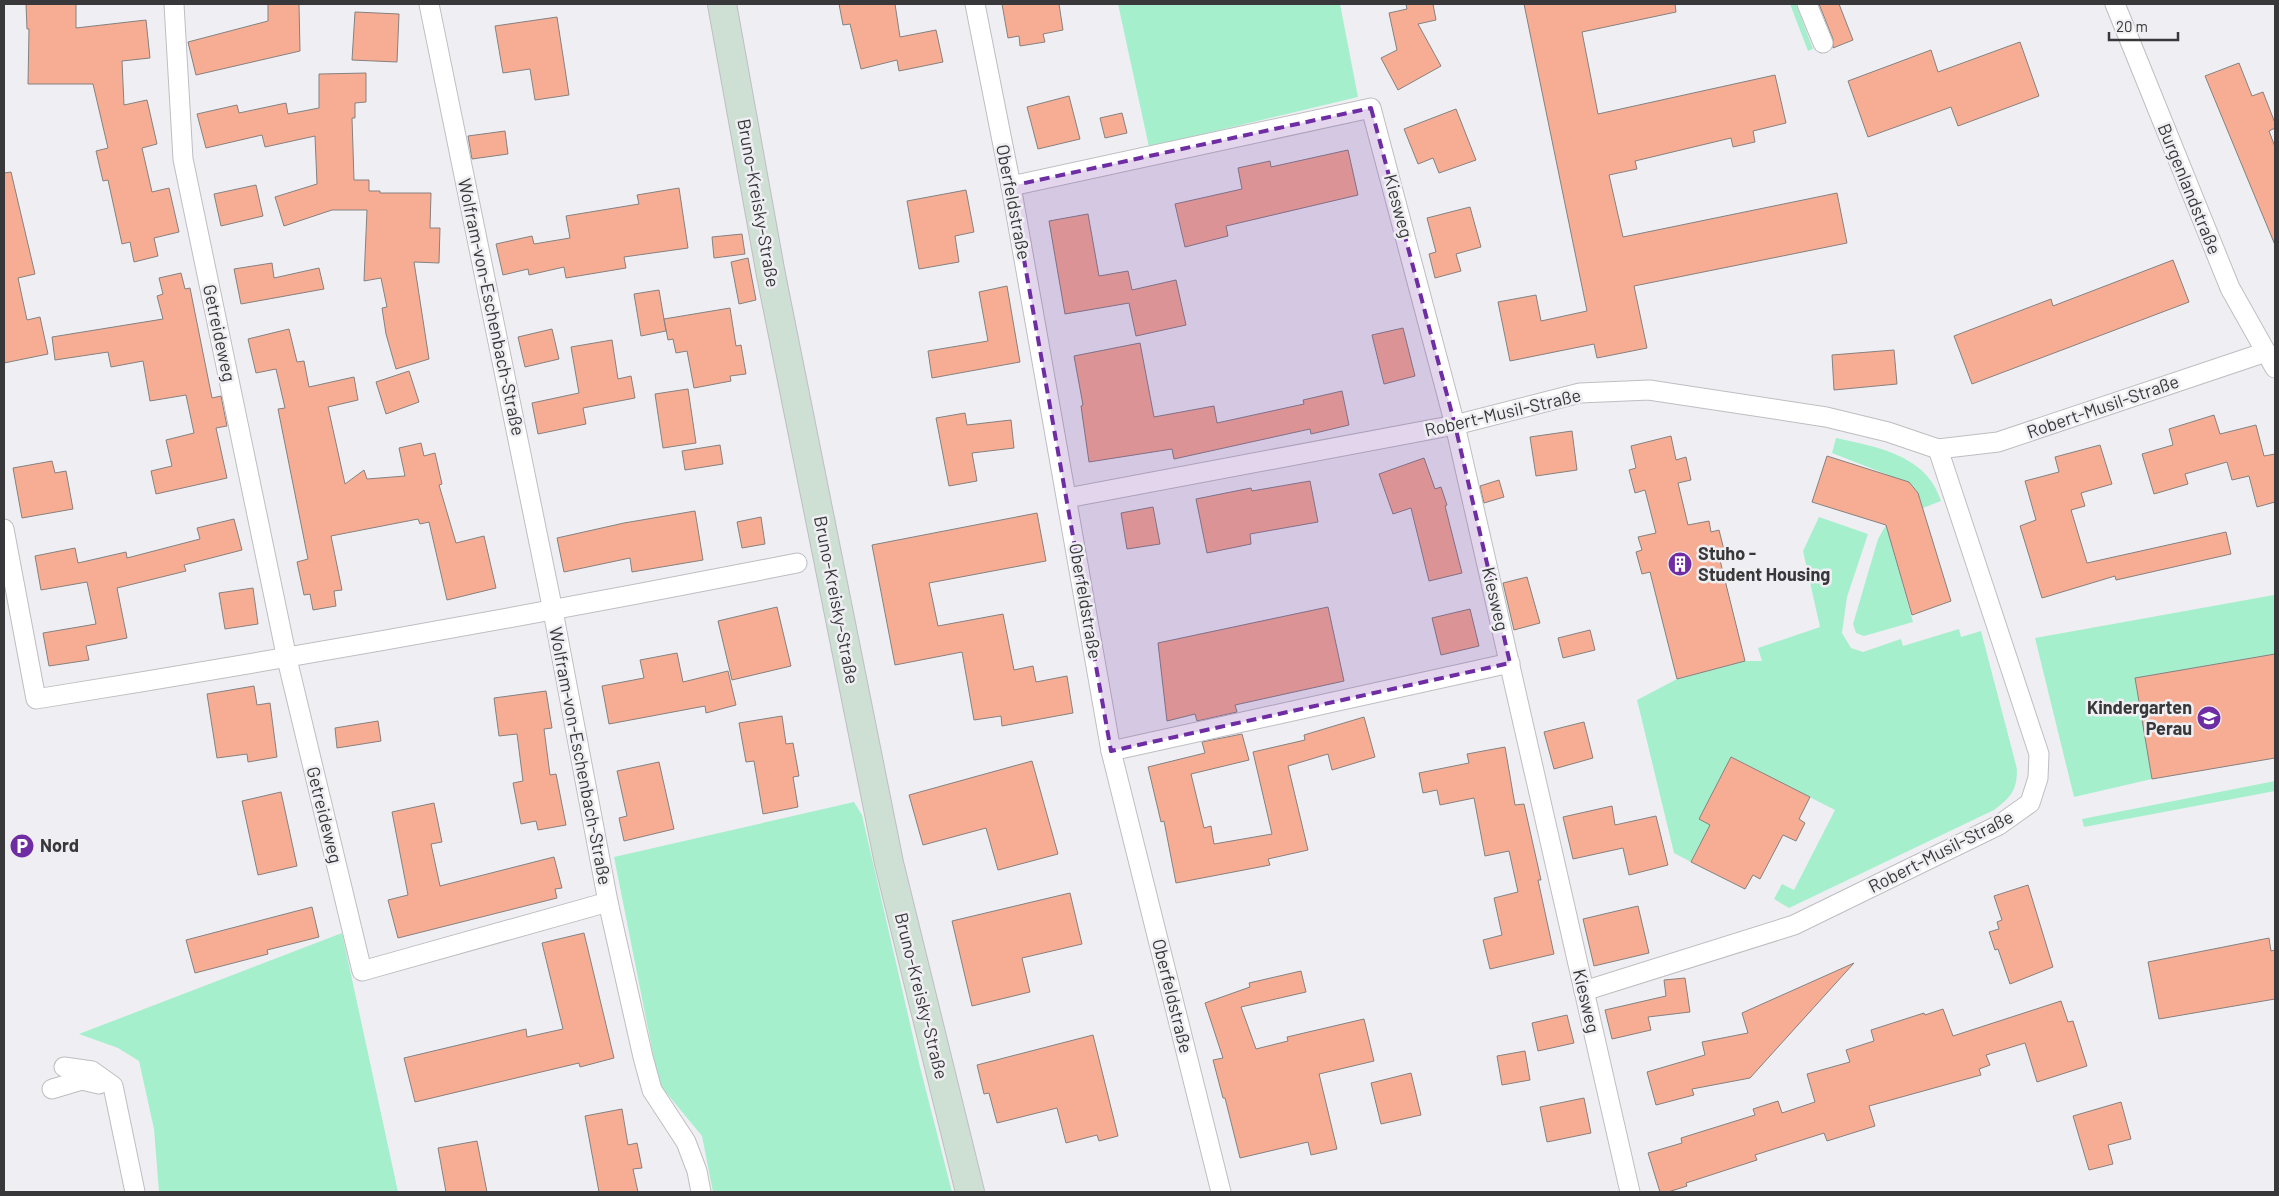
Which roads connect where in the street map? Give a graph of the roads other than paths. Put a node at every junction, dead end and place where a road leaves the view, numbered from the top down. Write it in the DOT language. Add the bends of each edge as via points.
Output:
graph roads {
  1 [pos="174,4"];
  2 [pos="429,4"];
  3 [pos="722,4"];
  4 [pos="975,4"];
  5 [pos="1807,4"];
  6 [pos="2115,4"];
  7 [pos="1823,43"];
  8 [pos="1011,186"];
  9 [pos="2270,360"];
  10 [pos="1455,425"];
  11 [pos="1938,449"];
  12 [pos="1067,498"];
  13 [pos="4,530"];
  14 [pos="797,563"];
  15 [pos="553,611"];
  16 [pos="287,659"];
  17 [pos="1510,663"];
  18 [pos="1111,750"];
  19 [pos="608,902"];
  20 [pos="362,972"];
  21 [pos="1584,991"];
  22 [pos="64,1067"];
  23 [pos="112,1086"];
  24 [pos="52,1089"];
  25 [pos="135,1192"];
  26 [pos="702,1192"];
  27 [pos="970,1192"];
  28 [pos="1221,1192"];
  29 [pos="1630,1192"];
  1 -- 16 [label="street, Getreideweg" via="183,159"];
  2 -- 15 [label="street, Wolfram-von-Eschenbach-Straße"];
  3 -- 27 [label="street, Bruno-Kreisky-Straße" via="771,275 889,863"];
  4 -- 8 [label="street, Oberfeldstraße"];
  5 -- 7 [label="street"];
  6 -- 9 [label="street, Burgenlandstraße" via="2230,288"];
  8 -- 10 [label="street, Kiesweg" via="1371,108"];
  8 -- 12 [label="street, Oberfeldstraße"];
  9 -- 11 [label="street, Robert-Musil-Straße" via="1998,442"];
  10 -- 11 [label="street, Robert-Musil-Straße" via="1580,393 1649,390 1826,417 1888,432"];
  10 -- 12 [label="street, Robert-Musil-Straße"];
  10 -- 17 [label="street, Kiesweg"];
  11 -- 21 [label="street, Robert-Musil-Straße" via="2039,754 2038,778 2030,803 1999,825 1794,925"];
  12 -- 18 [label="street, Oberfeldstraße"];
  13 -- 16 [label="street" via="36,699"];
  14 -- 15 [label="street, Wolfram-von-Eschenbach-Straße"];
  15 -- 16 [label="street, Wolfram-von-Eschenbach-Straße"];
  15 -- 19 [label="street, Wolfram-von-Eschenbach-Straße"];
  16 -- 20 [label="street, Getreideweg"];
  17 -- 18 [label="street"];
  17 -- 21 [label="street, Kiesweg"];
  18 -- 28 [label="street, Oberfeldstraße"];
  19 -- 20 [label="street, Wolfram-von-Eschenbach-Straße"];
  19 -- 26 [label="street, Wolfram-von-Eschenbach-Straße" via="652,1090 686,1142"];
  21 -- 29 [label="street, Kiesweg"];
  22 -- 23 [label="street" via="92,1072"];
  23 -- 24 [label="street" via="82,1080"];
  23 -- 25 [label="street"];
}
